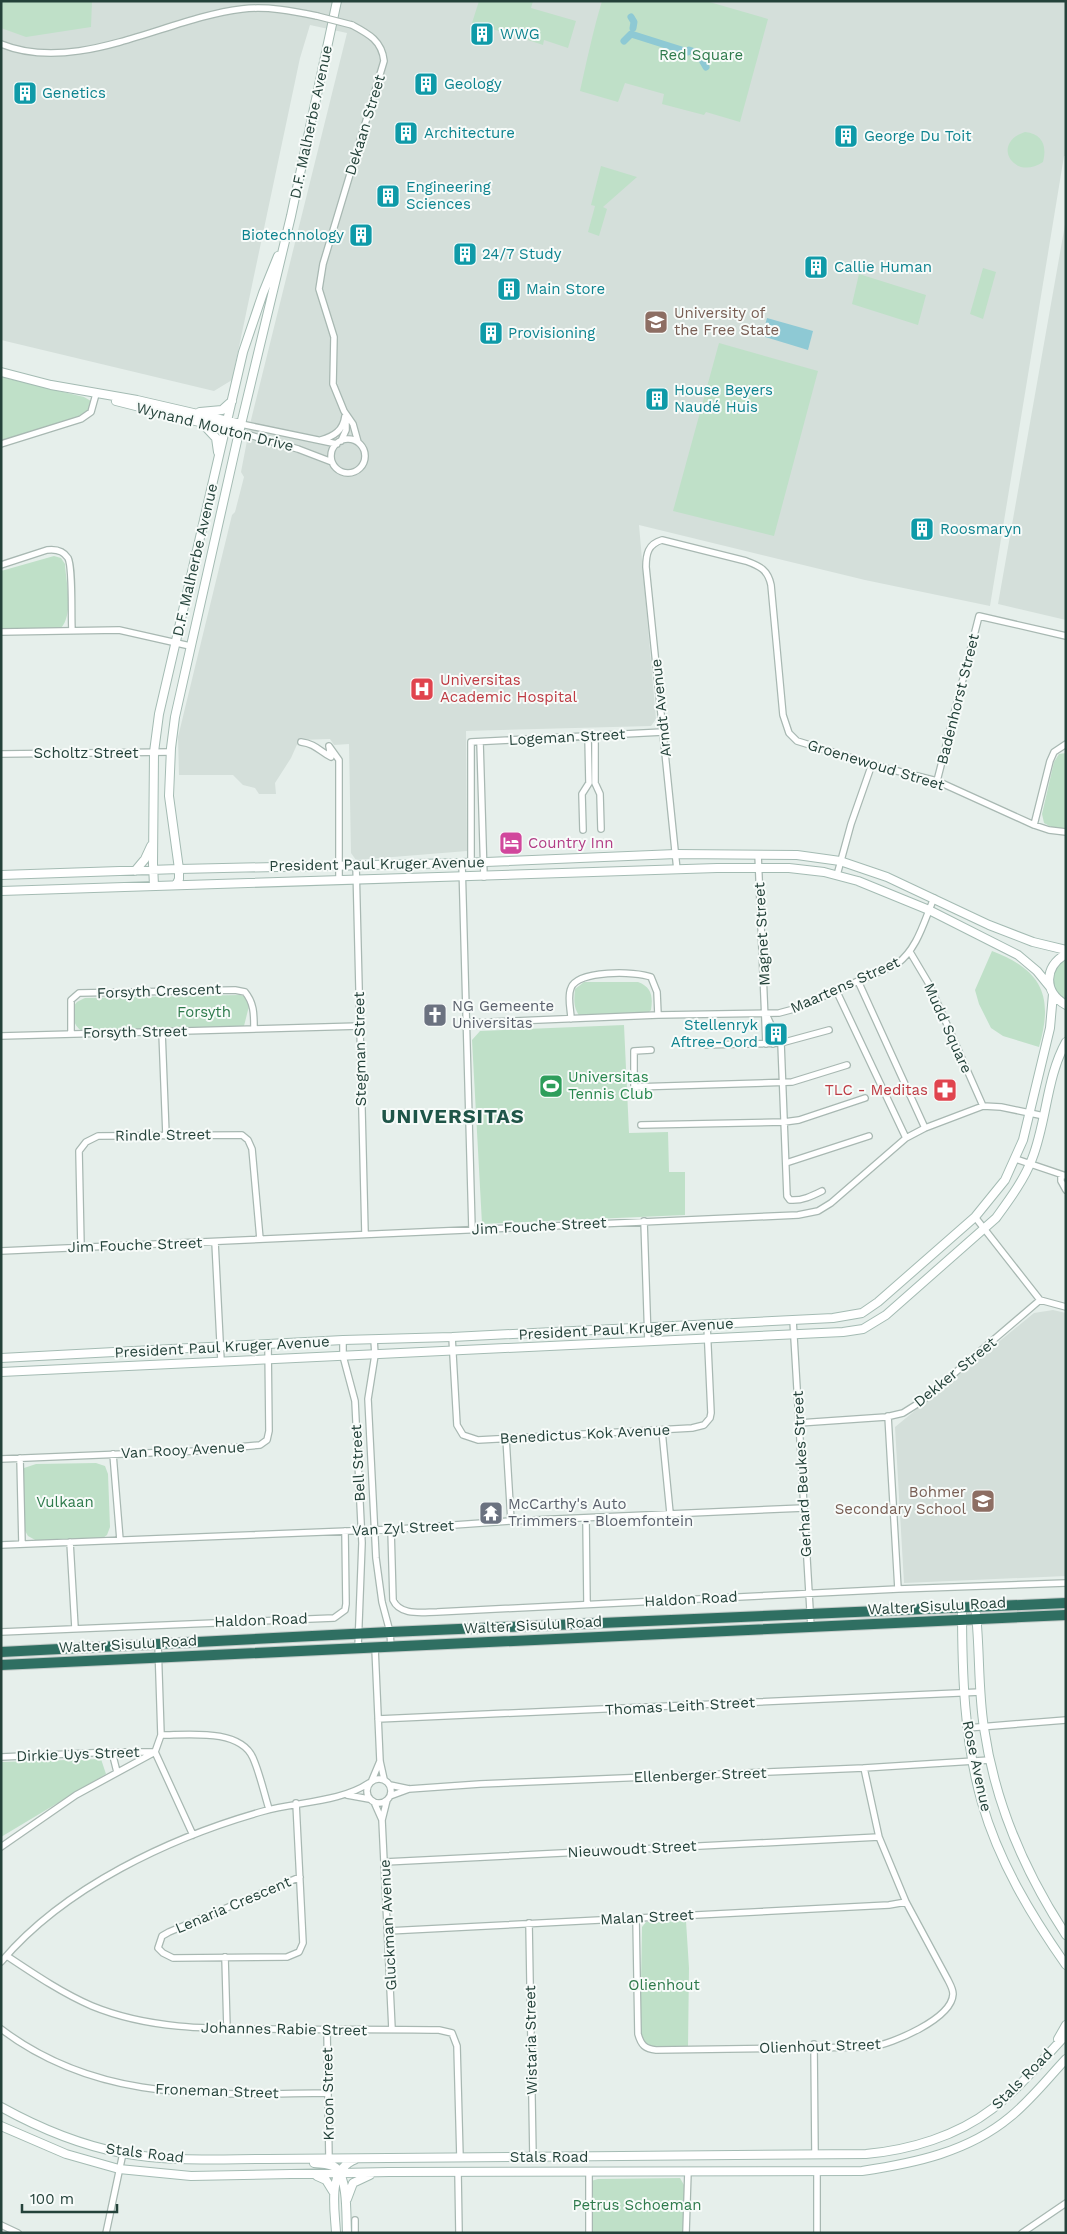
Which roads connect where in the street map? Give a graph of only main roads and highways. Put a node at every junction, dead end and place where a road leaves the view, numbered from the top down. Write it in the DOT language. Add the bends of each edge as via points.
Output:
graph roads {
  1 [pos="1066,1603"];
  2 [pos="898,1609"];
  3 [pos="1066,1615"];
  4 [pos="710,1618"];
  5 [pos="634,1621"];
  6 [pos="898,1623"];
  7 [pos="558,1624"];
  8 [pos="465,1629"];
  9 [pos="710,1632"];
  10 [pos="635,1635"];
  11 [pos="308,1636"];
  12 [pos="559,1639"];
  13 [pos="222,1641"];
  14 [pos="466,1643"];
  15 [pos="57,1649"];
  16 [pos="308,1651"];
  17 [pos="1,1652"];
  18 [pos="222,1655"];
  19 [pos="57,1662"];
  20 [pos="1,1665"];
  1 -- 2 [label="highway, Walter Sisulu Road"];
  2 -- 4 [label="highway, Walter Sisulu Road"];
  2 -- 6 [label="highway"];
  3 -- 6 [label="highway, Walter Sisulu Road"];
  4 -- 5 [label="highway, Walter Sisulu Road"];
  4 -- 9 [label="highway"];
  5 -- 7 [label="highway, Walter Sisulu Road"];
  5 -- 10 [label="highway"];
  6 -- 9 [label="highway, Walter Sisulu Road"];
  7 -- 8 [label="highway, Walter Sisulu Road"];
  7 -- 12 [label="highway"];
  8 -- 11 [label="highway, Walter Sisulu Road"];
  8 -- 14 [label="highway"];
  9 -- 10 [label="highway, Walter Sisulu Road"];
  10 -- 12 [label="highway, Walter Sisulu Road"];
  11 -- 13 [label="highway, Walter Sisulu Road"];
  11 -- 16 [label="highway"];
  12 -- 14 [label="highway, Walter Sisulu Road"];
  13 -- 15 [label="highway, Walter Sisulu Road"];
  13 -- 18 [label="highway"];
  14 -- 16 [label="highway, Walter Sisulu Road"];
  15 -- 17 [label="highway, Walter Sisulu Road"];
  15 -- 19 [label="highway"];
  16 -- 18 [label="highway, Walter Sisulu Road"];
  18 -- 19 [label="highway, Walter Sisulu Road"];
  19 -- 20 [label="highway, Walter Sisulu Road"];
}
